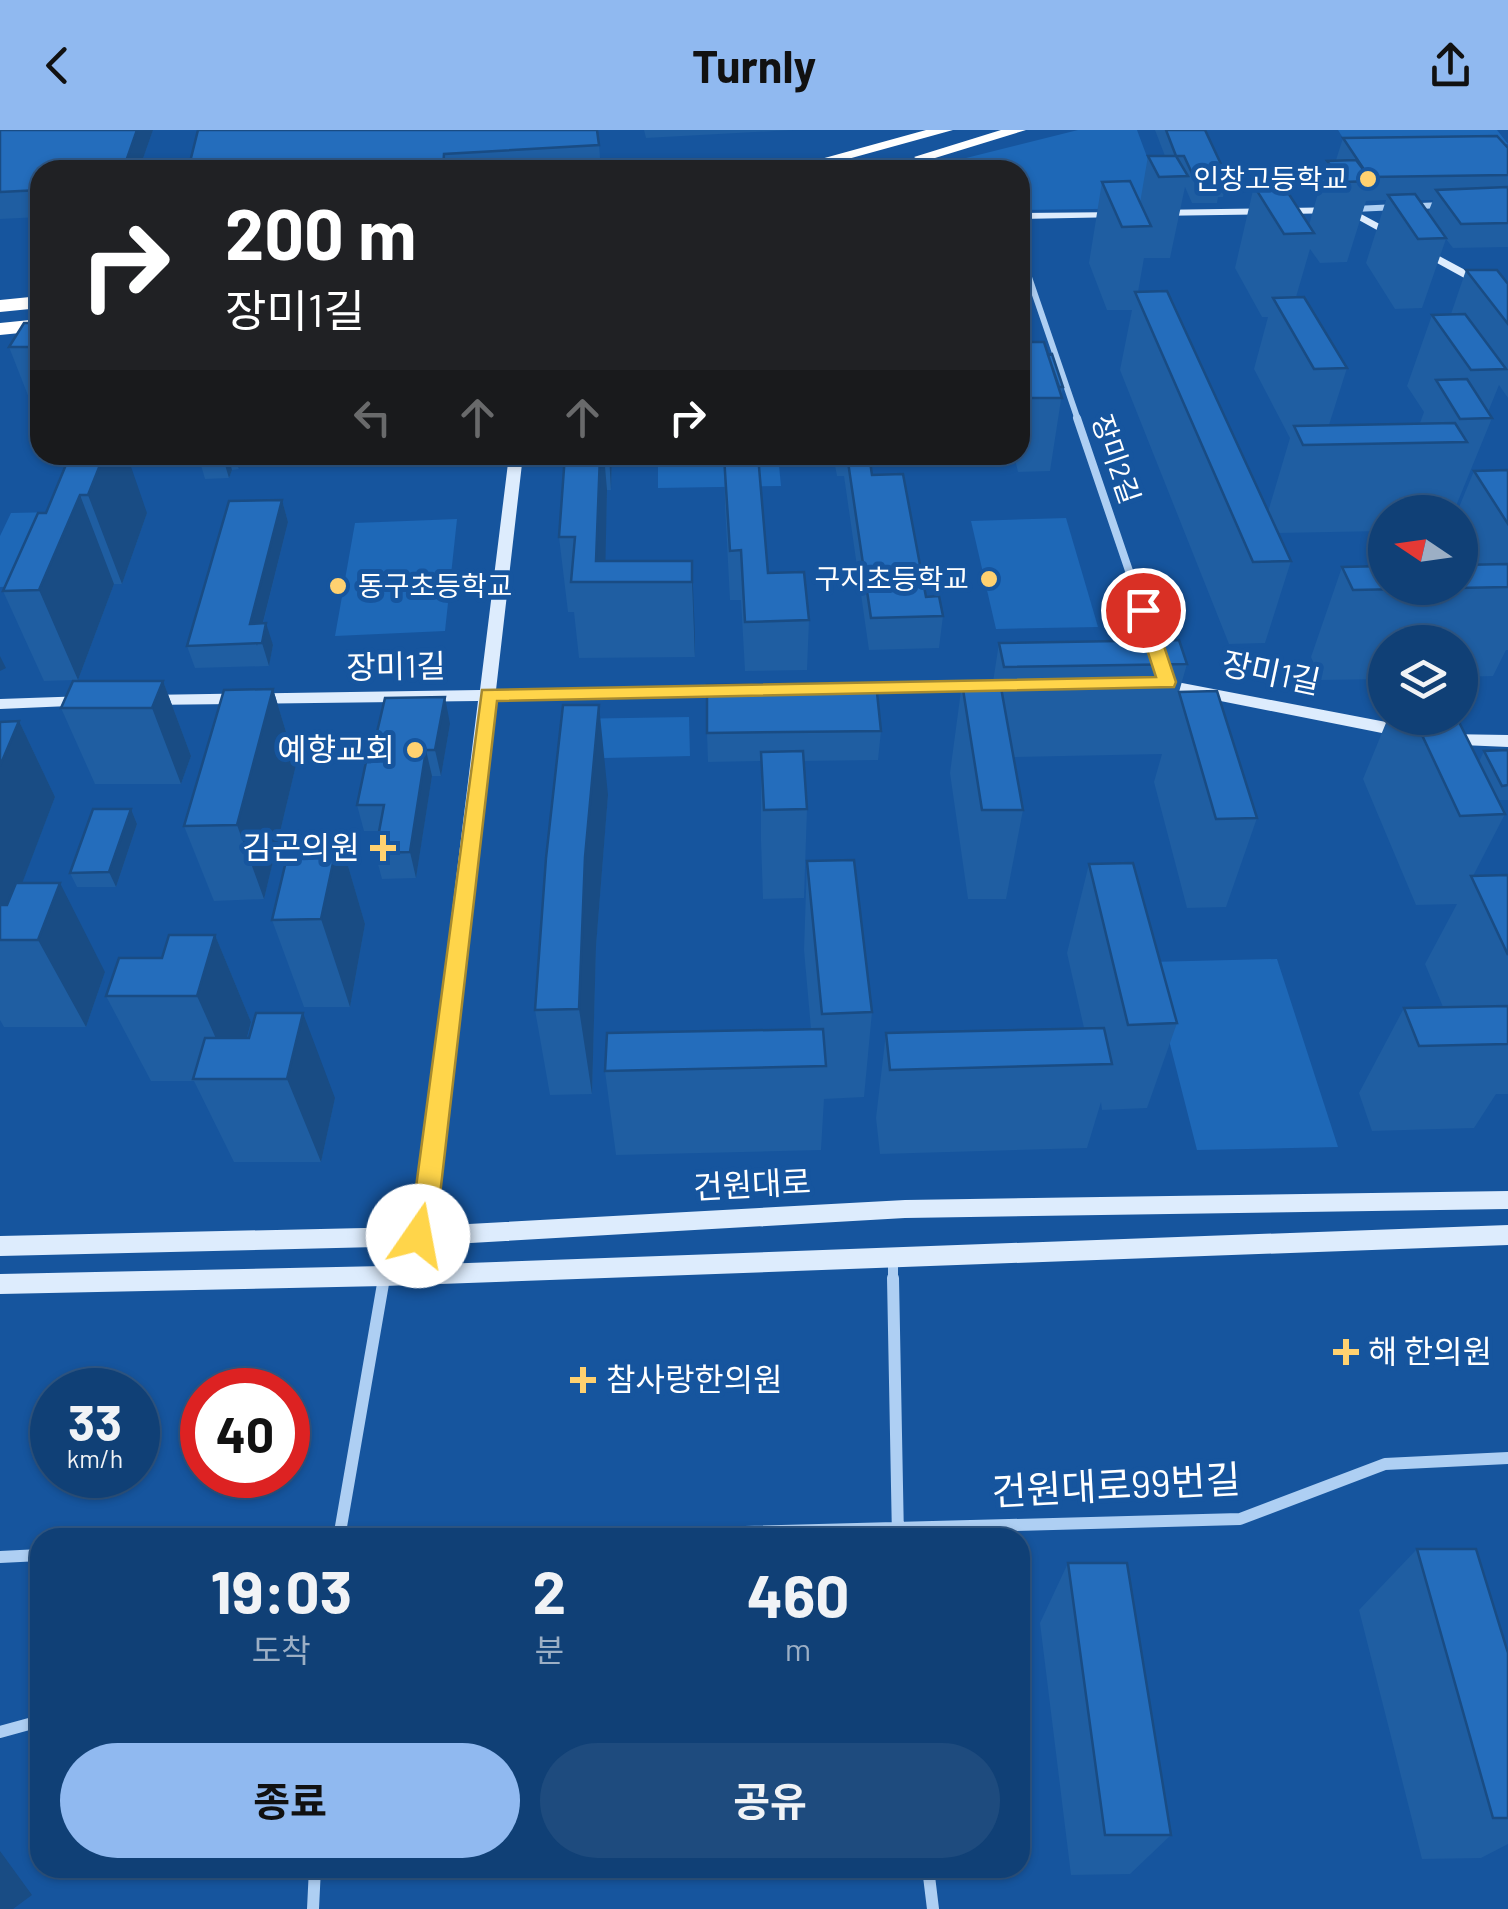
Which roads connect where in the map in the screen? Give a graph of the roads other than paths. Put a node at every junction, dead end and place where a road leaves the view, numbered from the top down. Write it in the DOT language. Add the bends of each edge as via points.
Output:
graph roads {
  1 [pos="945,130"];
  2 [pos="1018,130"];
  3 [pos="828,160"];
  4 [pos="909,160"];
  5 [pos="1456,205"];
  6 [pos="1416,206"];
  7 [pos="1348,210"];
  8 [pos="1030,216"];
  9 [pos="1394,234"];
  10 [pos="1030,280"];
  11 [pos="1508,298"];
  12 [pos="30,303"];
  13 [pos="0,306"];
  14 [pos="30,325"];
  15 [pos="0,329"];
  16 [pos="515,465"];
  17 [pos="1167,682"];
  18 [pos="1128,683"];
  19 [pos="1012,686"];
  20 [pos="837,690"];
  21 [pos="760,691"];
  22 [pos="488,695"];
  23 [pos="136,700"];
  24 [pos="100,701"];
  25 [pos="0,704"];
  26 [pos="1508,742"];
  27 [pos="1508,1200"];
  28 [pos="1508,1235"];
  29 [pos="418,1236"];
  30 [pos="0,1246"];
  31 [pos="893,1260"];
  32 [pos="384,1276"];
  33 [pos="0,1284"];
  34 [pos="1508,1458"];
  35 [pos="342,1528"];
  36 [pos="898,1528"];
  37 [pos="1003,1528"];
  38 [pos="30,1556"];
  39 [pos="0,1557"];
  40 [pos="30,1724"];
  41 [pos="0,1732"];
  42 [pos="314,1878"];
  43 [pos="929,1878"];
  44 [pos="313,1909"];
  45 [pos="933,1909"];
  1 -- 3 [label="highway"];
  2 -- 4 [label="highway"];
  5 -- 6 [label="street"];
  6 -- 7 [label="street"];
  6 -- 9 [label="street" via="1396,216"];
  7 -- 8 [label="street"];
  7 -- 9 [label="street"];
  9 -- 11 [label="street"];
  10 -- 17 [label="street, 장미2길"];
  12 -- 13 [label="highway"];
  14 -- 15 [label="highway"];
  16 -- 22 [label="street"];
  17 -- 18 [label="street, 장미1길"];
  17 -- 26 [label="street, 장미1길" via="1460,743"];
  19 -- 20 [label="street"];
  21 -- 22 [label="street, 장미1길"];
  22 -- 23 [label="street, 장미1길"];
  22 -- 29 [label="street"];
  24 -- 25 [label="street"];
  27 -- 29 [label="street, 건원대로" via="906,1210"];
  28 -- 31 [label="street"];
  29 -- 30 [label="street, 건원대로"];
  29 -- 32 [label="street"];
  31 -- 32 [label="street"];
  31 -- 36 [label="street"];
  32 -- 33 [label="street"];
  32 -- 35 [label="street"];
  34 -- 37 [label="street, 건원대로99번길" via="1385,1464 1240,1519"];
  38 -- 39 [label="street"];
  40 -- 41 [label="street"];
  42 -- 44 [label="street"];
  43 -- 45 [label="street"];
}
